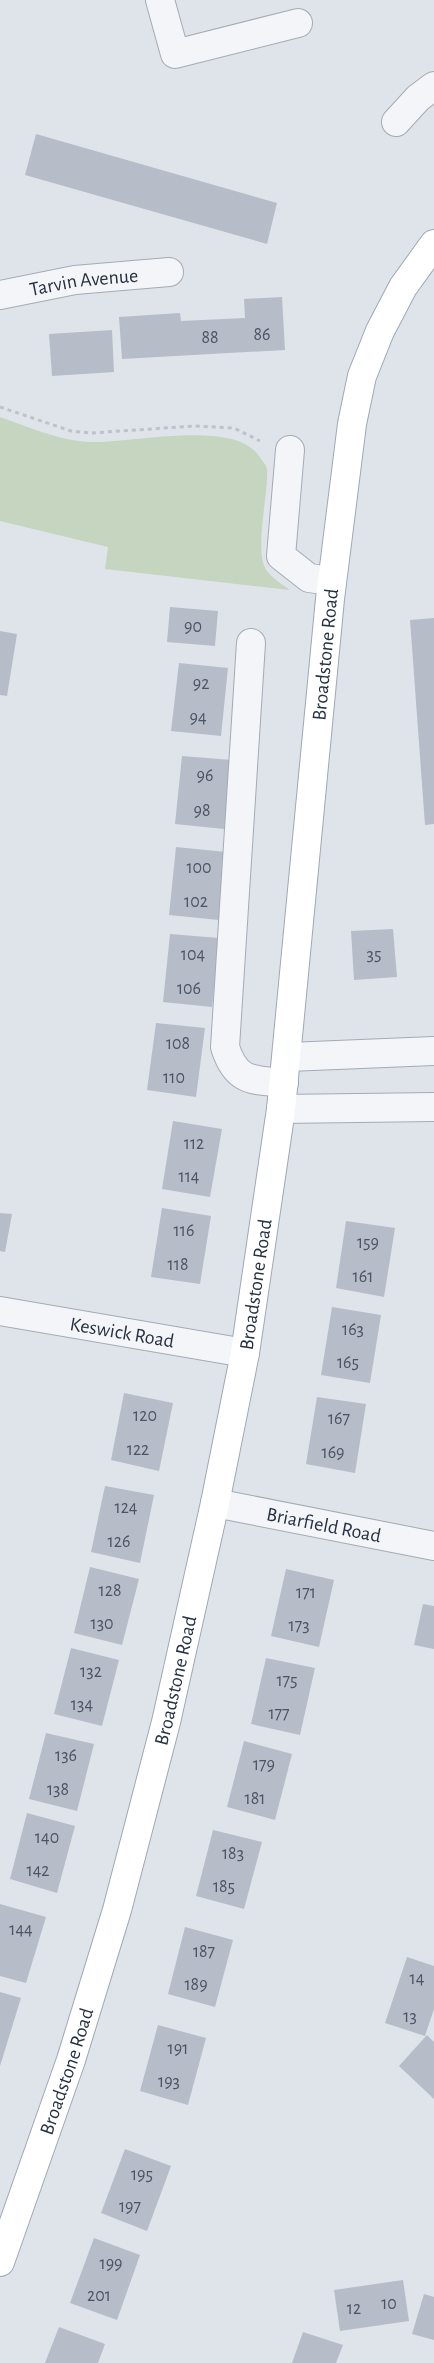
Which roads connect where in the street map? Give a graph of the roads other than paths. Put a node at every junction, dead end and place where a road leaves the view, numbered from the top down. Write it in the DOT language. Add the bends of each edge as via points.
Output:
graph roads {
  1 [pos="160,0"];
  2 [pos="298,23"];
  3 [pos="434,86"];
  4 [pos="396,122"];
  5 [pos="434,244"];
  6 [pos="170,272"];
  7 [pos="0,295"];
  8 [pos="278,449"];
  9 [pos="332,581"];
  10 [pos="251,643"];
  11 [pos="434,1051"];
  12 [pos="288,1057"];
  13 [pos="283,1096"];
  14 [pos="434,1107"];
  15 [pos="0,1311"];
  16 [pos="244,1353"];
  17 [pos="215,1503"];
  18 [pos="434,1546"];
  19 [pos="0,2262"];
  1 -- 2 [label="street" via="175,54"];
  3 -- 4 [label="street"];
  5 -- 9 [label="main road, Broadstone Road" via="403,287 362,376 352,424"];
  6 -- 7 [label="street, Tarvin Avenue" via="75,280"];
  8 -- 9 [label="street" via="281,556 309,578"];
  9 -- 12 [label="main road, Broadstone Road"];
  10 -- 13 [label="street" via="225,1047 231,1065 240,1074"];
  11 -- 12 [label="street"];
  12 -- 13 [label="main road, Broadstone Road"];
  13 -- 14 [label="street"];
  13 -- 16 [label="main road, Broadstone Road"];
  15 -- 16 [label="street, Keswick Road"];
  16 -- 17 [label="main road, Broadstone Road"];
  17 -- 18 [label="street, Briarfield Road"];
  17 -- 19 [label="main road, Broadstone Road" via="166,1722 117,1910 72,2060"];
}
